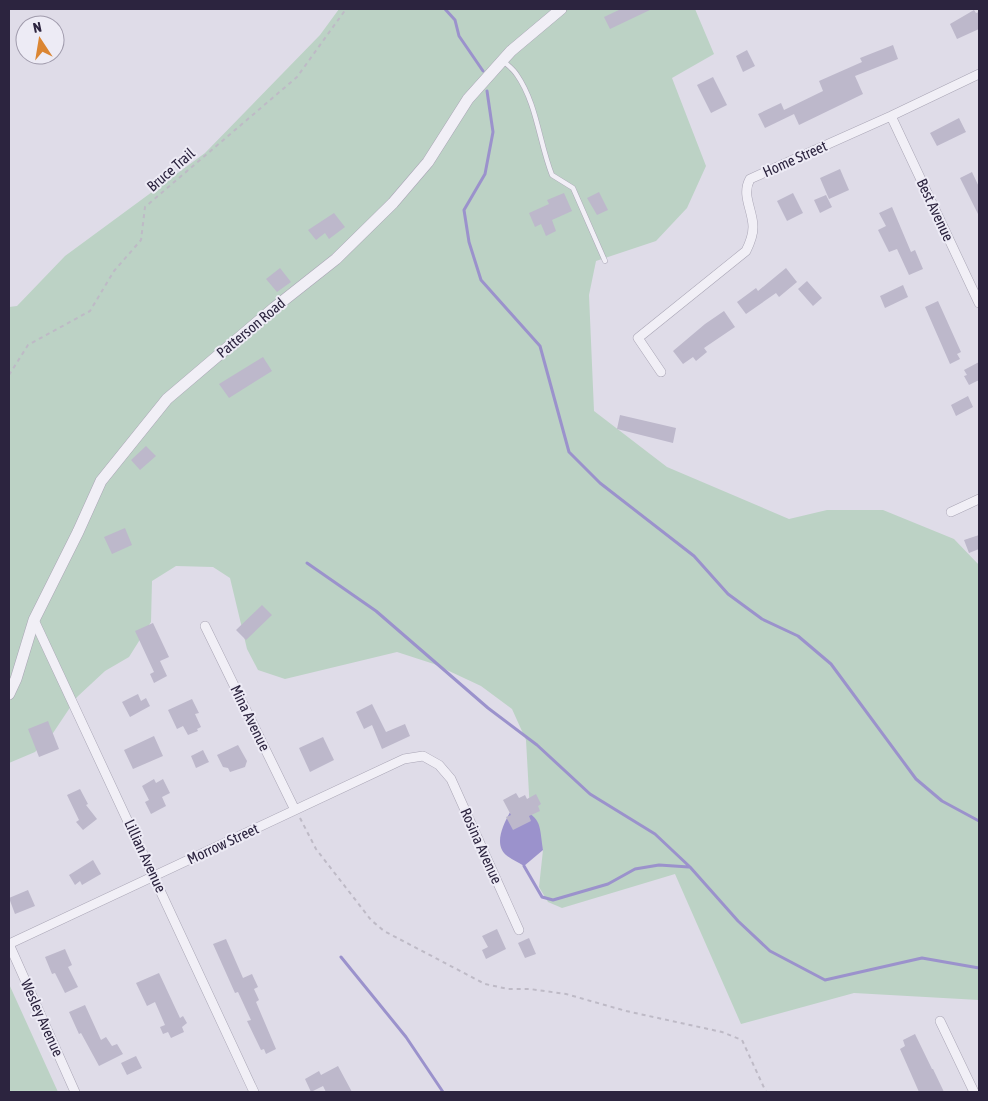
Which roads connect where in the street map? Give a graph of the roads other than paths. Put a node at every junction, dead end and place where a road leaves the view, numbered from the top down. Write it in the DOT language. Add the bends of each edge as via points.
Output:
graph roads {
  1 [pos="561,9"];
  2 [pos="502,60"];
  3 [pos="979,74"];
  4 [pos="892,116"];
  5 [pos="605,262"];
  6 [pos="979,303"];
  7 [pos="661,372"];
  8 [pos="979,499"];
  9 [pos="951,512"];
  10 [pos="34,620"];
  11 [pos="205,626"];
  12 [pos="9,694"];
  13 [pos="438,765"];
  14 [pos="295,810"];
  15 [pos="154,876"];
  16 [pos="519,930"];
  17 [pos="9,944"];
  18 [pos="940,1021"];
  19 [pos="75,1092"];
  20 [pos="254,1092"];
  21 [pos="974,1092"];
  1 -- 2 [label="street, Patterson Road"];
  2 -- 5 [label="lane" via="522,84 535,114 552,175 573,188"];
  2 -- 10 [label="street, Patterson Road" via="468,99 428,162 393,203 336,258 167,399 101,481"];
  3 -- 4 [label="street, Home Street"];
  4 -- 6 [label="street, Best Avenue"];
  4 -- 7 [label="street, Home Street" via="750,179 747,196 753,227 746,251 638,338"];
  8 -- 9 [label="street"];
  10 -- 12 [label="street, Patterson Road"];
  10 -- 15 [label="street, Lillian Avenue"];
  11 -- 14 [label="street, Mina Avenue"];
  13 -- 14 [label="street, Morrow Street" via="423,756 404,759"];
  13 -- 16 [label="street, Rosina Avenue" via="451,779"];
  14 -- 15 [label="street, Morrow Street"];
  15 -- 17 [label="street, Morrow Street"];
  15 -- 20 [label="street, Lillian Avenue"];
  17 -- 19 [label="street, Wesley Avenue"];
  18 -- 21 [label="street"];
}
